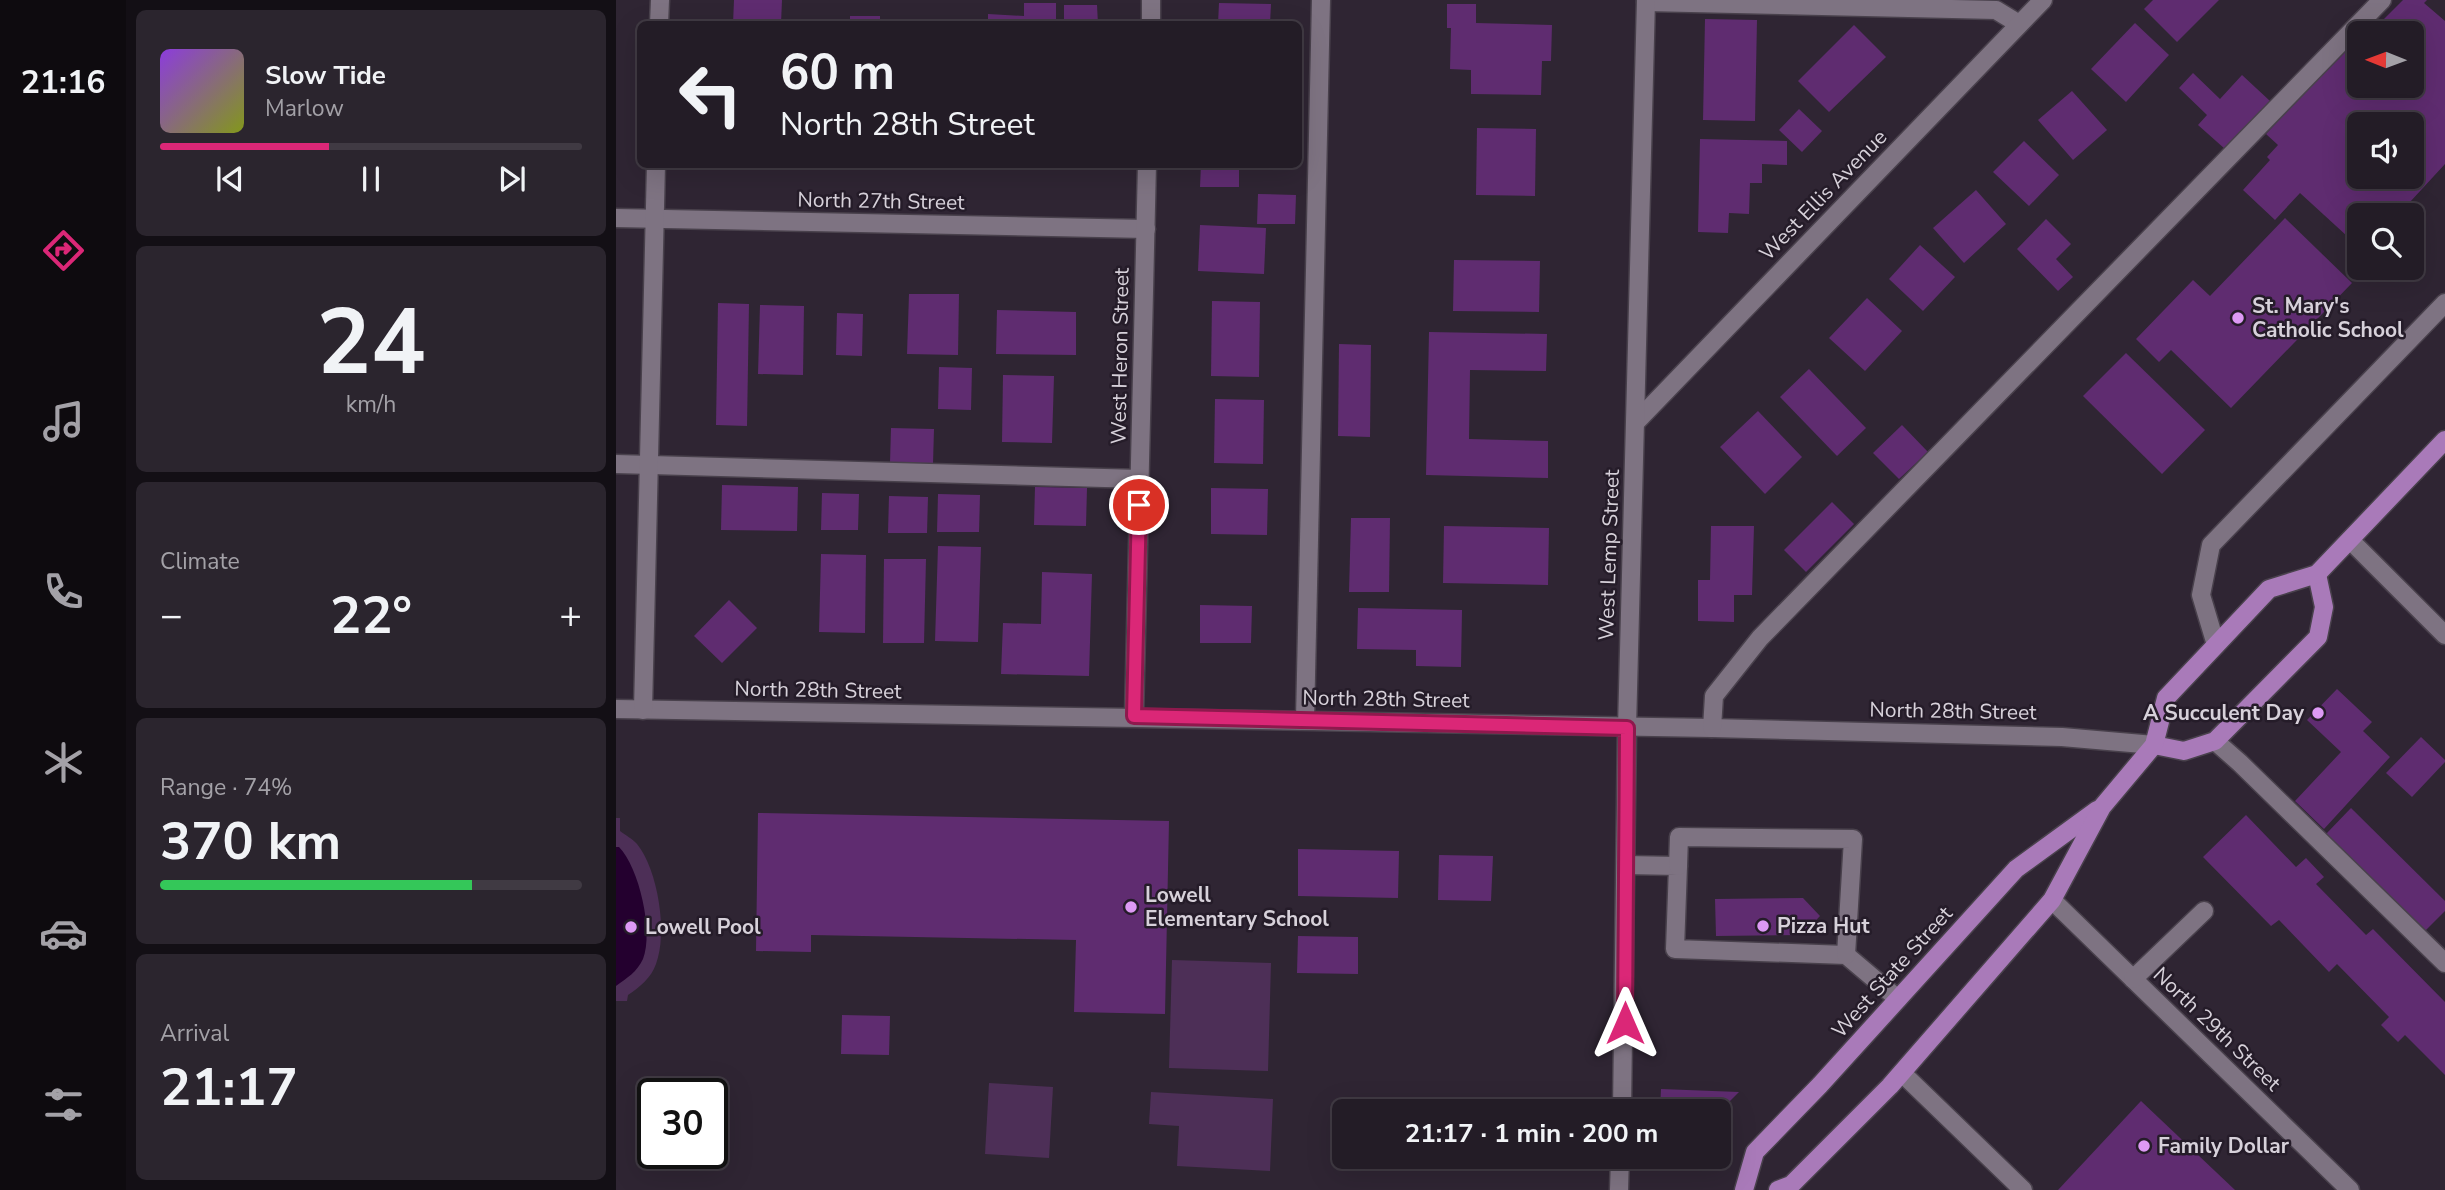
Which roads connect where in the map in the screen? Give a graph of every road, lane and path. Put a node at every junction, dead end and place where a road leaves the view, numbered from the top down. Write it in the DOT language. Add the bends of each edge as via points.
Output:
graph roads {
  1 [pos="660,0"];
  2 [pos="1151,0"];
  3 [pos="1321,0"];
  4 [pos="2043,0"];
  5 [pos="2382,0"];
  6 [pos="1646,1"];
  7 [pos="659,21"];
  8 [pos="1151,21"];
  9 [pos="2019,24"];
  10 [pos="656,168"];
  11 [pos="1147,168"];
  12 [pos="616,218"];
  13 [pos="655,219"];
  14 [pos="1146,229"];
  15 [pos="2445,303"];
  16 [pos="1636,422"];
  17 [pos="2445,440"];
  18 [pos="616,464"];
  19 [pos="649,465"];
  20 [pos="1139,479"];
  21 [pos="2350,540"];
  22 [pos="2317,574"];
  23 [pos="2445,635"];
  24 [pos="2216,645"];
  25 [pos="616,709"];
  26 [pos="643,710"];
  27 [pos="1134,716"];
  28 [pos="1305,720"];
  29 [pos="1627,728"];
  30 [pos="1712,728"];
  31 [pos="2215,741"];
  32 [pos="2154,745"];
  33 [pos="2102,807"];
  34 [pos="1626,865"];
  35 [pos="1678,866"];
  36 [pos="2052,900"];
  37 [pos="2204,911"];
  38 [pos="1846,956"];
  39 [pos="2445,963"];
  40 [pos="2133,979"];
  41 [pos="1898,999"];
  42 [pos="1902,1073"];
  43 [pos="1622,1099"];
  44 [pos="1620,1169"];
  45 [pos="1619,1190"];
  46 [pos="1744,1190"];
  47 [pos="1778,1190"];
  48 [pos="2023,1190"];
  49 [pos="2350,1190"];
  1 -- 7 [label="street"];
  2 -- 8 [label="street"];
  3 -- 28 [label="street"];
  4 -- 9 [label="street, West Ellis Avenue"];
  5 -- 30 [label="street" via="1760,638 1714,696"];
  6 -- 9 [label="street" via="1996,10"];
  6 -- 16 [label="street, West Lemp Street"];
  9 -- 16 [label="street, West Ellis Avenue"];
  10 -- 13 [label="street"];
  11 -- 14 [label="street, West Heron Street"];
  12 -- 13 [label="street, North 27th Street"];
  13 -- 14 [label="street, North 27th Street"];
  13 -- 19 [label="street"];
  14 -- 20 [label="street, West Heron Street"];
  15 -- 24 [label="street" via="2211,545 2201,595"];
  16 -- 29 [label="street, West Lemp Street"];
  17 -- 21 [label="main road, West State Street"];
  18 -- 19 [label="street"];
  19 -- 20 [label="street"];
  19 -- 26 [label="street"];
  20 -- 27 [label="street, West Heron Street"];
  21 -- 22 [label="main road, West State Street"];
  21 -- 23 [label="street"];
  22 -- 24 [label="main road, West State Street" via="2269,589"];
  22 -- 31 [label="main road" via="2324,607 2318,637"];
  24 -- 32 [label="main road, West State Street" via="2166,698"];
  25 -- 26 [label="street, North 28th Street"];
  26 -- 27 [label="street, North 28th Street"];
  27 -- 28 [label="street, North 28th Street"];
  28 -- 29 [label="street, North 28th Street"];
  29 -- 30 [label="street, North 28th Street"];
  29 -- 34 [label="street, West Lemp Street"];
  30 -- 32 [label="street, North 28th Street" via="2062,737"];
  31 -- 32 [label="main road" via="2184,751"];
  31 -- 39 [label="street"];
  32 -- 33 [label="main road, West State Street"];
  33 -- 36 [label="main road, West State Street"];
  33 -- 41 [label="main road, West State Street" via="2016,869"];
  34 -- 35 [label="street"];
  34 -- 43 [label="street, West Lemp Street"];
  35 -- 38 [label="street" via="1675,949"];
  35 -- 38 [label="street" via="1679,837 1853,839"];
  36 -- 40 [label="street, North 29th Street"];
  36 -- 42 [label="main road, West State Street"];
  37 -- 40 [label="street"];
  38 -- 41 [label="street"];
  40 -- 49 [label="street, North 29th Street"];
  41 -- 46 [label="main road, West State Street" via="1755,1152"];
  42 -- 47 [label="main road, West State Street" via="1791,1185"];
  42 -- 48 [label="street"];
  44 -- 45 [label="street"];
}
